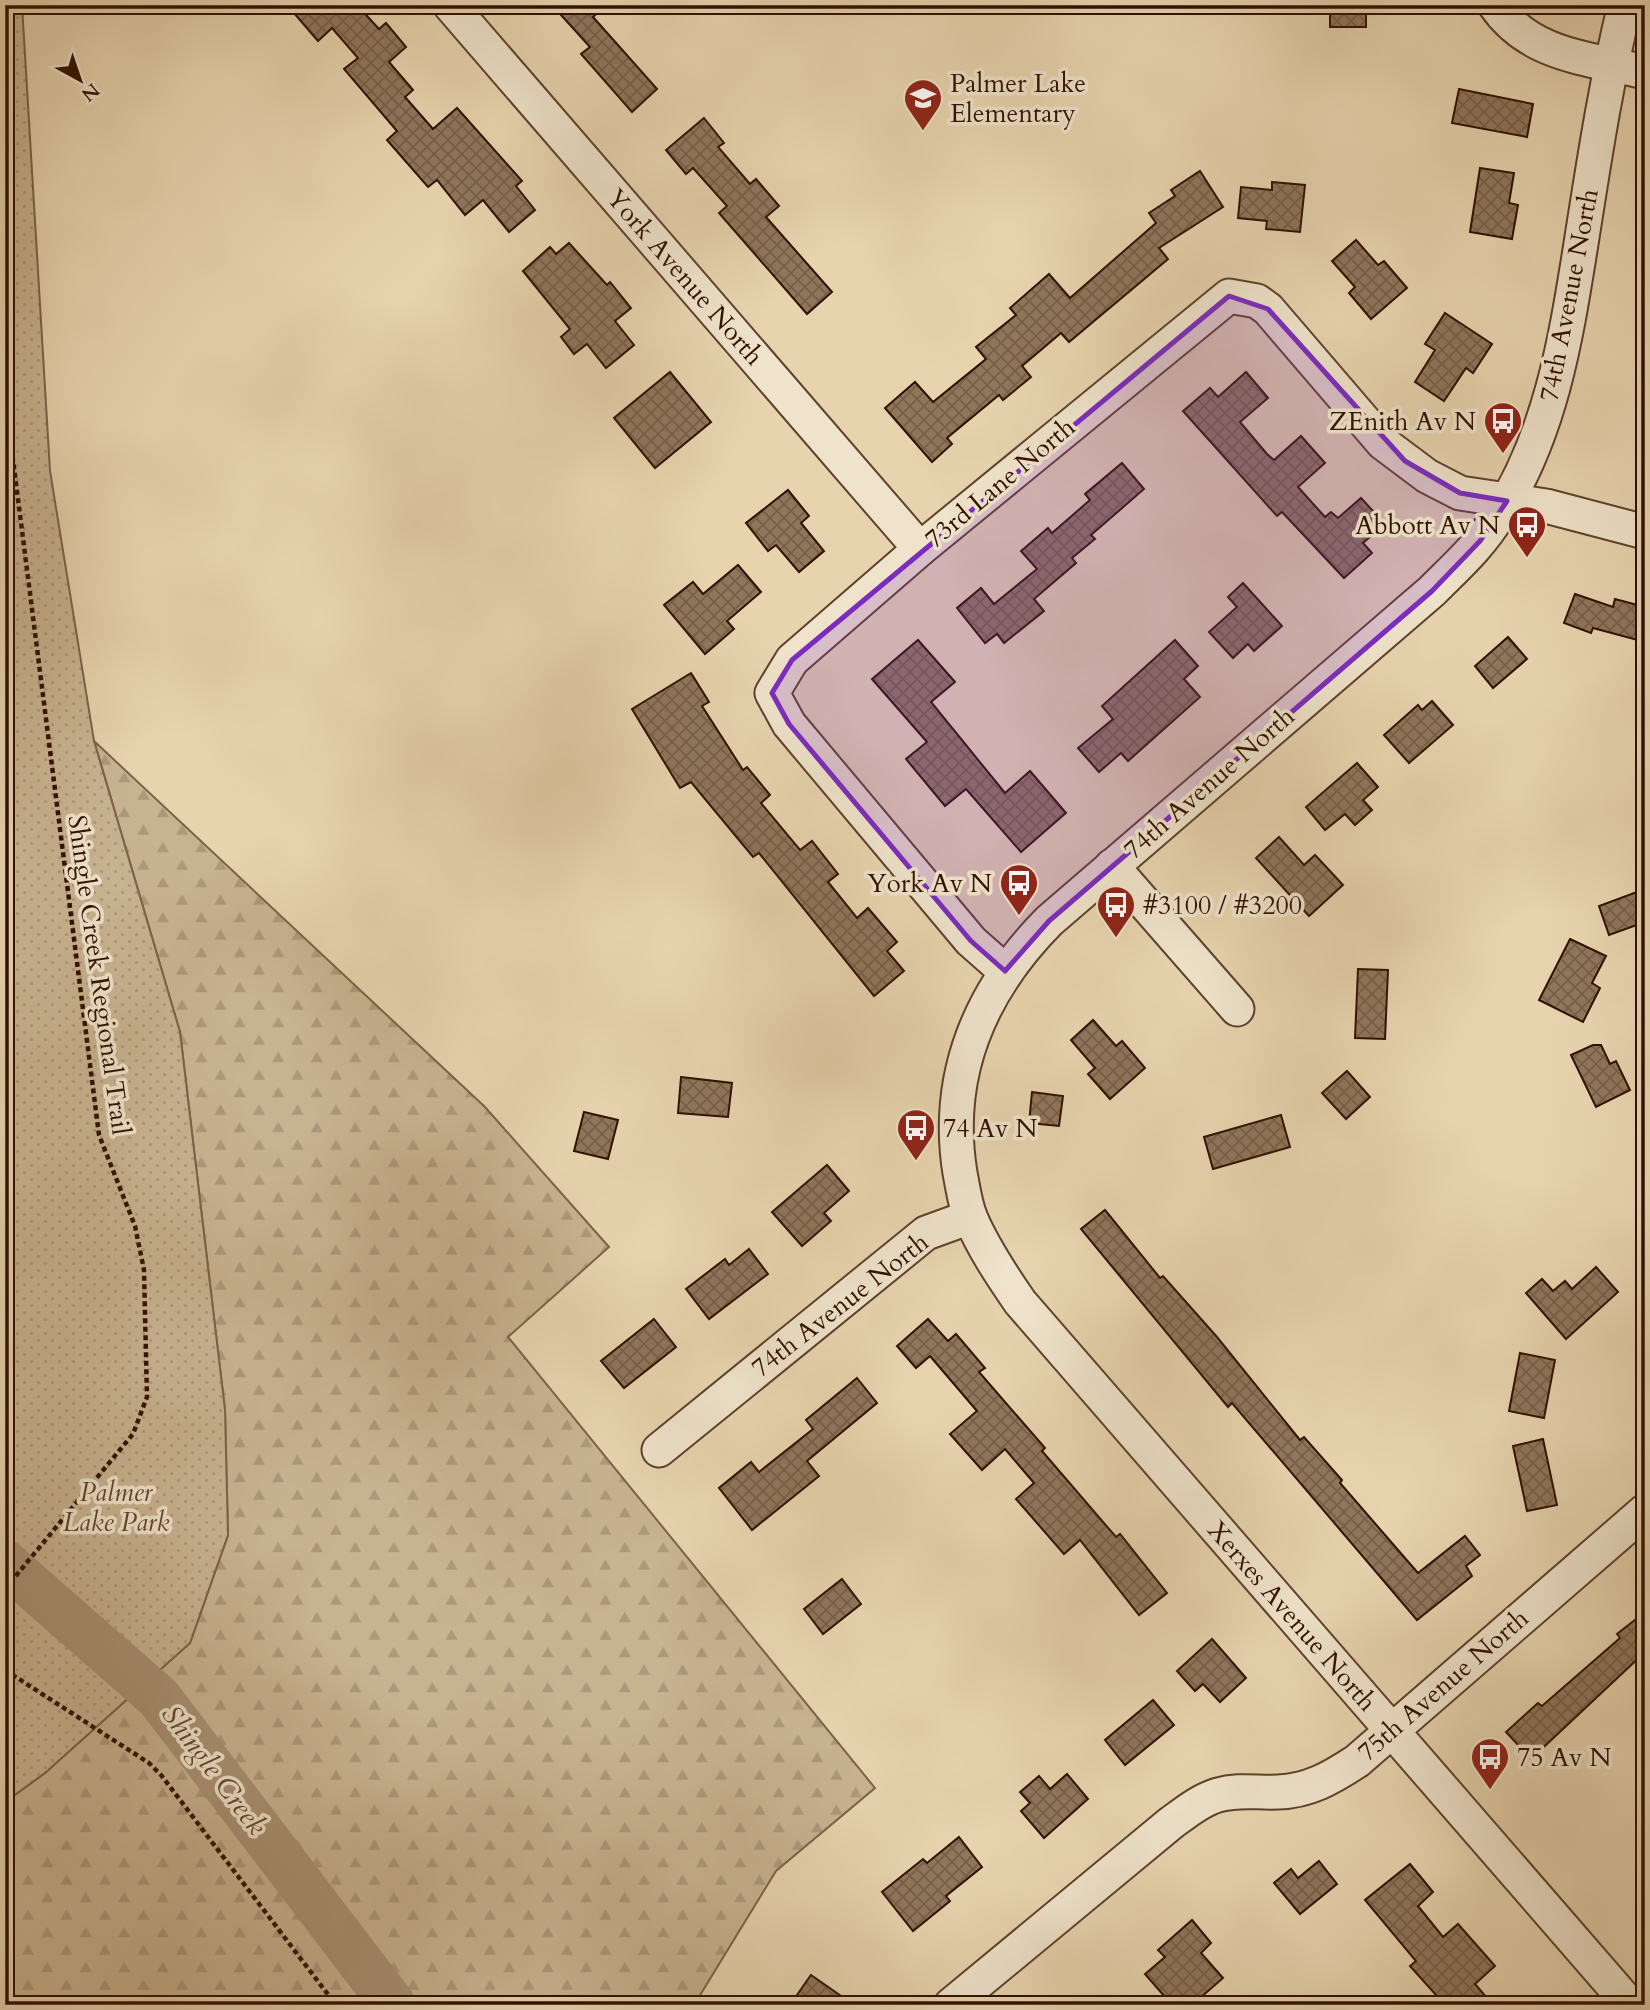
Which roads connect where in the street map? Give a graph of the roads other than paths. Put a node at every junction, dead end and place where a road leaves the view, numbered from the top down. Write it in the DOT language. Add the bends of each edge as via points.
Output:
graph roads {
  1 [pos="450,5"];
  2 [pos="1495,5"];
  3 [pos="1625,5"];
  4 [pos="1610,64"];
  5 [pos="1645,72"];
  6 [pos="1507,501"];
  7 [pos="1645,532"];
  8 [pos="920,549"];
  9 [pos="1112,866"];
  10 [pos="1005,971"];
  11 [pos="1237,1010"];
  12 [pos="970,1217"];
  13 [pos="659,1450"];
  14 [pos="1645,1511"];
  15 [pos="1392,1730"];
  16 [pos="951,2005"];
  17 [pos="1630,2005"];
  1 -- 8 [label="street, York Avenue North"];
  2 -- 4 [label="street" via="1508,24 1535,43"];
  3 -- 4 [label="street, 74th Avenue North"];
  4 -- 5 [label="street"];
  4 -- 6 [label="street, 74th Avenue North" via="1564,349 1537,441"];
  6 -- 7 [label="street" via="1546,506"];
  6 -- 8 [label="street, 73rd Lane North" via="1460,493 1405,461 1383,443 1268,309 1229,296"];
  6 -- 9 [label="street, 74th Avenue North" via="1480,541 1432,592"];
  8 -- 10 [label="street, 73rd Lane North" via="792,660 772,693 797,735 971,942"];
  9 -- 10 [label="street, 74th Avenue North" via="1049,921"];
  9 -- 11 [label="street"];
  10 -- 12 [label="street, 74th Avenue North" via="978,1020 960,1081 958,1157"];
  12 -- 13 [label="street, 74th Avenue North" via="926,1233"];
  12 -- 15 [label="street, Xerxes Avenue North" via="1020,1302"];
  14 -- 15 [label="street, 75th Avenue North"];
  15 -- 16 [label="street, 75th Avenue North" via="1327,1781 1276,1792 1242,1790 1198,1804"];
  15 -- 17 [label="street, Xerxes Avenue North"];
}
